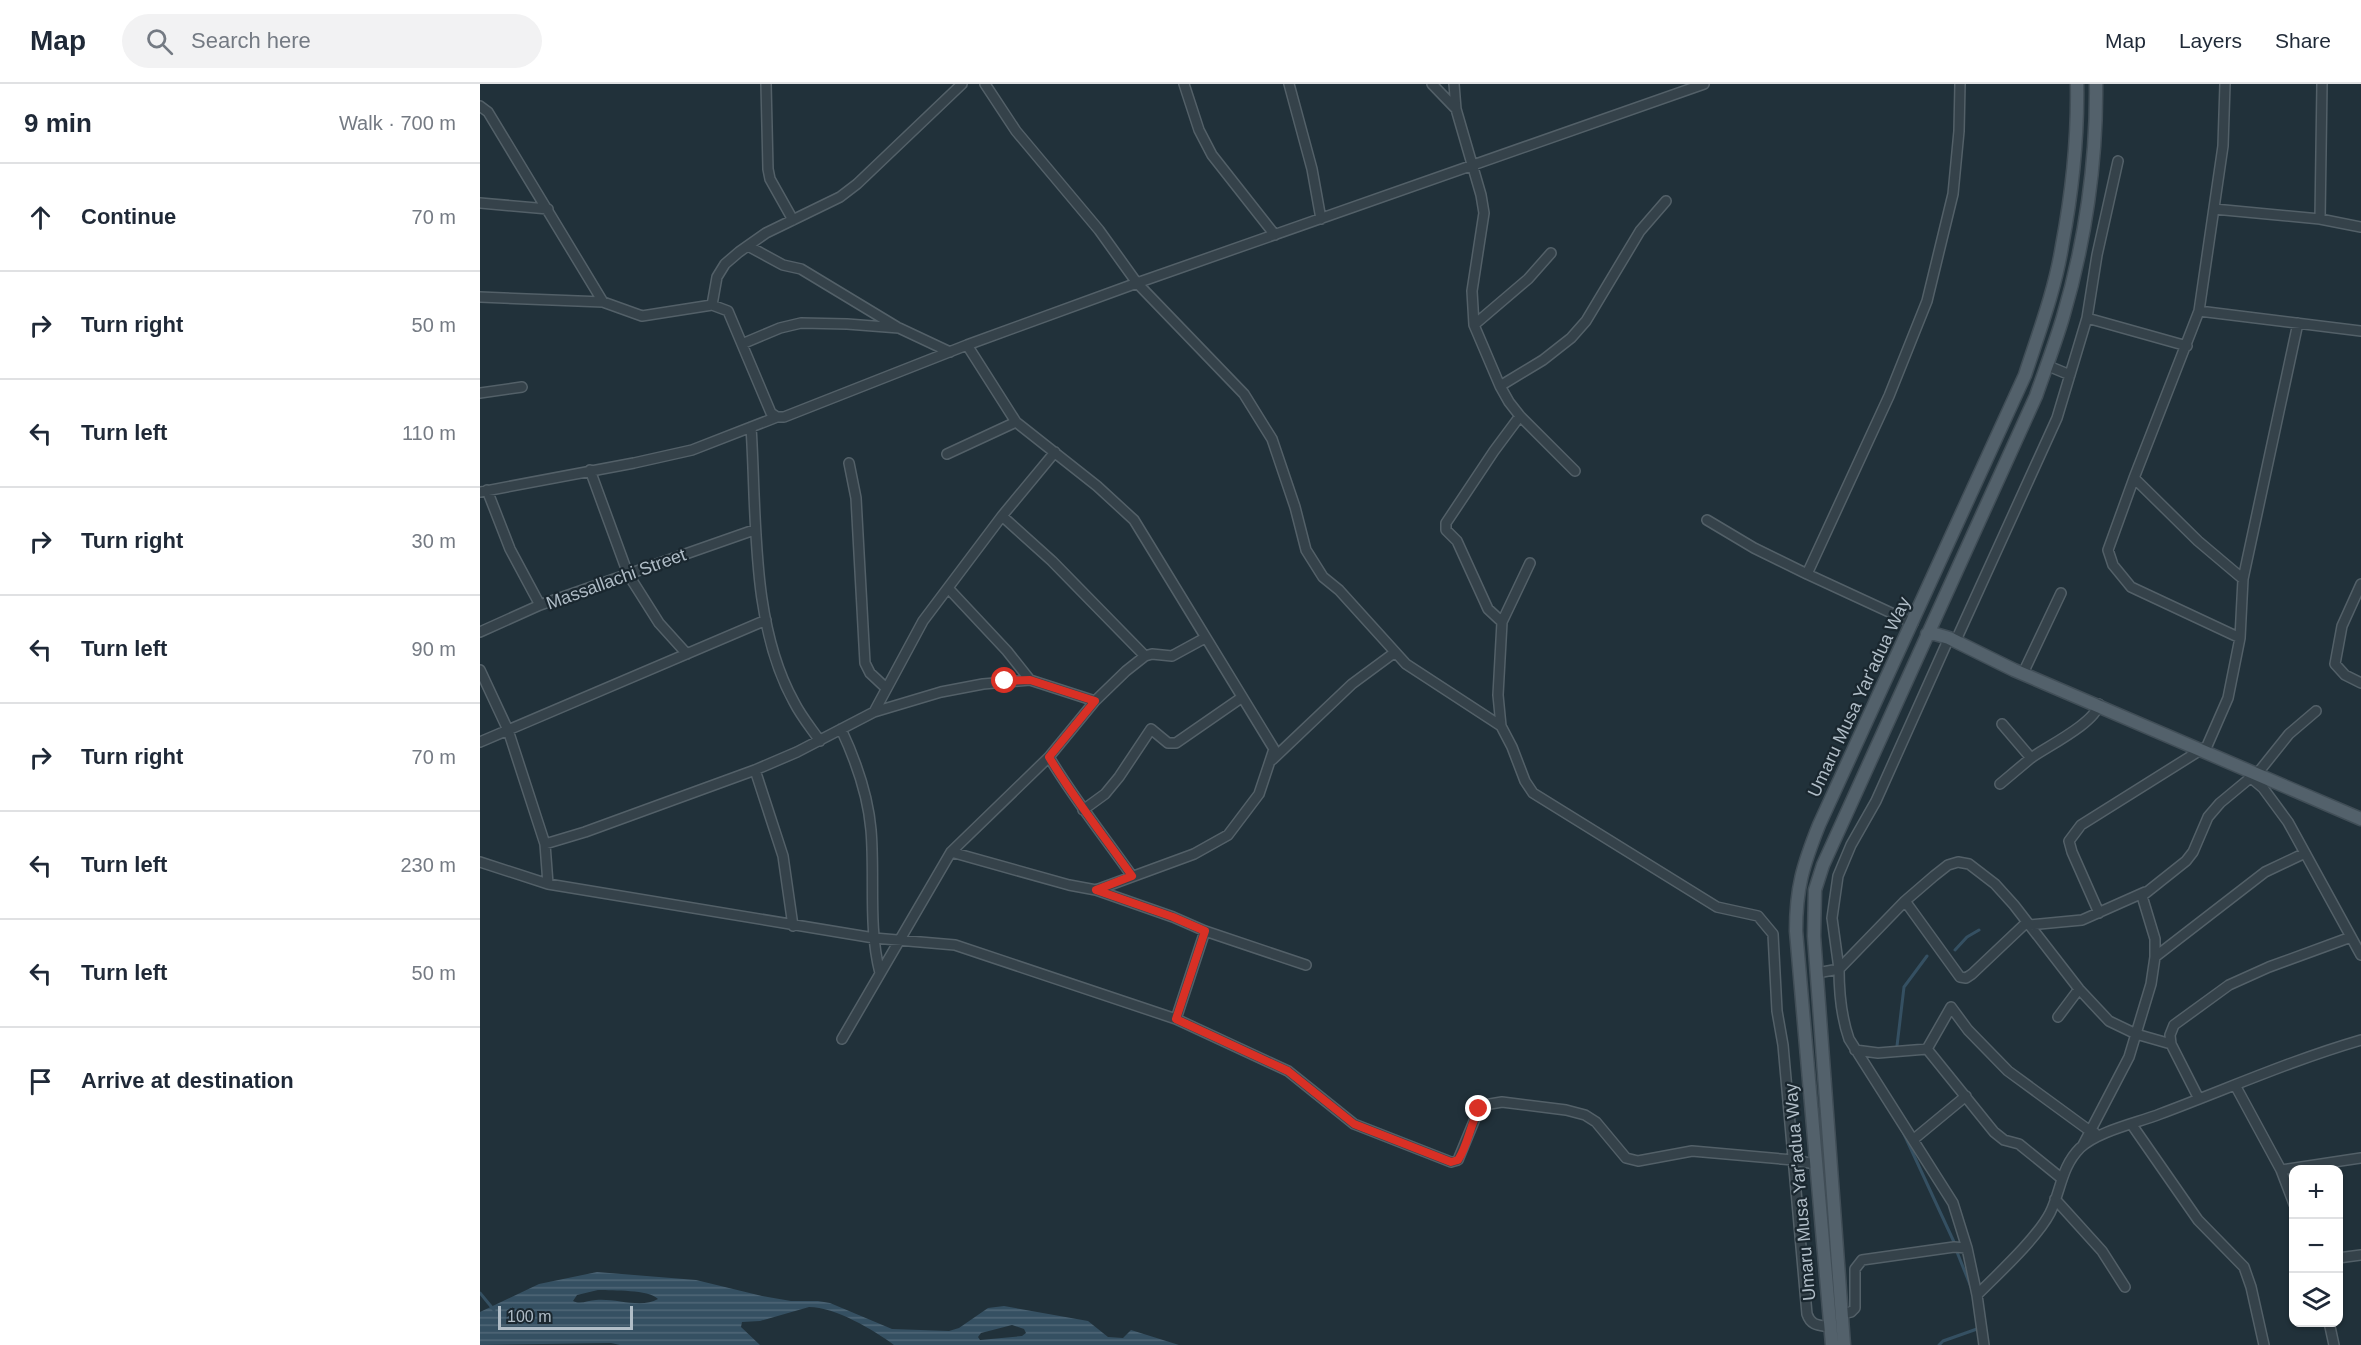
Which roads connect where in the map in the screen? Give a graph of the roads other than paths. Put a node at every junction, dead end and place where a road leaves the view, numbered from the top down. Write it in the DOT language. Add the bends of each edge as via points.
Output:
graph roads {
  1 [pos="766,84"];
  2 [pos="962,84"];
  3 [pos="985,84"];
  4 [pos="1184,84"];
  5 [pos="1289,84"];
  6 [pos="1432,84"];
  7 [pos="1454,84"];
  8 [pos="1704,84"];
  9 [pos="1960,84"];
  10 [pos="2077,84"];
  11 [pos="2096,84"];
  12 [pos="2225,84"];
  13 [pos="2322,84"];
  14 [pos="480,106"];
  15 [pos="1456,109"];
  16 [pos="2118,161"];
  17 [pos="1472,166"];
  18 [pos="1666,201"];
  19 [pos="480,203"];
  20 [pos="548,209"];
  21 [pos="2214,209"];
  22 [pos="1321,219"];
  23 [pos="2320,219"];
  24 [pos="793,220"];
  25 [pos="2361,227"];
  26 [pos="1275,235"];
  27 [pos="748,246"];
  28 [pos="1551,253"];
  29 [pos="1137,283"];
  30 [pos="480,297"];
  31 [pos="603,302"];
  32 [pos="712,305"];
  33 [pos="2199,310"];
  34 [pos="2087,318"];
  35 [pos="2298,323"];
  36 [pos="1474,325"];
  37 [pos="899,328"];
  38 [pos="2361,330"];
  39 [pos="742,344"];
  40 [pos="967,345"];
  41 [pos="2187,346"];
  42 [pos="950,352"];
  43 [pos="2046,365"];
  44 [pos="2070,375"];
  45 [pos="1500,386"];
  46 [pos="522,387"];
  47 [pos="480,393"];
  48 [pos="1520,416"];
  49 [pos="777,417"];
  50 [pos="1016,422"];
  51 [pos="751,427"];
  52 [pos="1055,452"];
  53 [pos="947,454"];
  54 [pos="849,463"];
  55 [pos="590,470"];
  56 [pos="1575,471"];
  57 [pos="2134,478"];
  58 [pos="484,491"];
  59 [pos="1002,516"];
  60 [pos="1707,520"];
  61 [pos="754,530"];
  62 [pos="1530,563"];
  63 [pos="628,574"];
  64 [pos="1807,574"];
  65 [pos="2242,579"];
  66 [pos="2361,584"];
  67 [pos="948,588"];
  68 [pos="2061,593"];
  69 [pos="540,605"];
  70 [pos="766,620"];
  71 [pos="1933,621"];
  72 [pos="1502,622"];
  73 [pos="1913,623"];
  74 [pos="480,632"];
  75 [pos="1927,634"];
  76 [pos="1205,638"];
  77 [pos="1953,638"];
  78 [pos="2240,638"];
  79 [pos="1394,652"];
  80 [pos="687,654"];
  81 [pos="1145,656"];
  82 [pos="2025,669"];
  83 [pos="480,670"];
  84 [pos="1030,680"];
  85 [pos="2361,683"];
  86 [pos="886,688"];
  87 [pos="1241,698"];
  88 [pos="1095,701"];
  89 [pos="2098,704"];
  90 [pos="2316,711"];
  91 [pos="874,712"];
  92 [pos="2002,724"];
  93 [pos="1501,726"];
  94 [pos="841,729"];
  95 [pos="508,730"];
  96 [pos="820,741"];
  97 [pos="480,742"];
  98 [pos="2203,748"];
  99 [pos="1049,757"];
  100 [pos="2031,758"];
  101 [pos="1272,760"];
  102 [pos="754,770"];
  103 [pos="2255,773"];
  104 [pos="2000,784"];
  105 [pos="1083,810"];
  106 [pos="2361,812"];
  107 [pos="2361,819"];
  108 [pos="545,844"];
  109 [pos="951,852"];
  110 [pos="2305,853"];
  111 [pos="480,862"];
  112 [pos="1132,876"];
  113 [pos="548,884"];
  114 [pos="1096,890"];
  115 [pos="2147,891"];
  116 [pos="1905,901"];
  117 [pos="2099,913"];
  118 [pos="2029,923"];
  119 [pos="793,926"];
  120 [pos="1205,931"];
  121 [pos="2351,937"];
  122 [pos="874,938"];
  123 [pos="898,942"];
  124 [pos="2361,955"];
  125 [pos="2156,957"];
  126 [pos="1306,965"];
  127 [pos="1839,969"];
  128 [pos="880,973"];
  129 [pos="1817,973"];
  130 [pos="2079,989"];
  131 [pos="2058,1017"];
  132 [pos="1176,1019"];
  133 [pos="2136,1034"];
  134 [pos="842,1039"];
  135 [pos="2361,1040"];
  136 [pos="2171,1044"];
  137 [pos="1927,1049"];
  138 [pos="1856,1050"];
  139 [pos="2235,1085"];
  140 [pos="1966,1096"];
  141 [pos="2199,1099"];
  142 [pos="2132,1125"];
  143 [pos="2090,1131"];
  144 [pos="2102,1135"];
  145 [pos="1914,1139"];
  146 [pos="2083,1145"];
  147 [pos="2361,1158"];
  148 [pos="1793,1160"];
  149 [pos="1815,1164"];
  150 [pos="2281,1170"];
  151 [pos="2061,1178"];
  152 [pos="2289,1191"];
  153 [pos="2055,1199"];
  154 [pos="1967,1248"];
  155 [pos="2361,1255"];
  156 [pos="2343,1257"];
  157 [pos="2125,1287"];
  158 [pos="1977,1296"];
  159 [pos="1842,1314"];
  160 [pos="1830,1327"];
  161 [pos="2330,1327"];
  162 [pos="1832,1345"];
  163 [pos="1844,1345"];
  164 [pos="1984,1345"];
  165 [pos="2264,1345"];
  166 [pos="2334,1345"];
  1 -- 24 [label="street" via="768,169"];
  2 -- 24 [label="street" via="857,184"];
  3 -- 29 [label="street" via="1016,131 1099,230"];
  4 -- 26 [label="street" via="1212,155"];
  5 -- 22 [label="street" via="1312,168"];
  6 -- 15 [label="street"];
  7 -- 15 [label="street"];
  8 -- 17 [label="street"];
  9 -- 64 [label="street" via="1953,194 1927,300 1889,396"];
  10 -- 73 [label="main road, Umaru Musa Yar'adua Way" via="2074,159 2062,247 2046,311 2025,375"];
  11 -- 43 [label="main road, Umaru Musa Yar'adua Way" via="2085,218 2063,316"];
  12 -- 21 [label="street" via="2223,146"];
  13 -- 23 [label="street"];
  14 -- 20 [label="street" via="488,112"];
  15 -- 17 [label="street"];
  16 -- 34 [label="street"];
  17 -- 22 [label="street"];
  17 -- 36 [label="street" via="1484,213 1472,291"];
  18 -- 45 [label="street" via="1640,231 1586,321 1571,338"];
  19 -- 20 [label="street"];
  20 -- 31 [label="street"];
  21 -- 23 [label="street"];
  21 -- 33 [label="street"];
  22 -- 26 [label="street"];
  23 -- 25 [label="street"];
  24 -- 27 [label="street"];
  26 -- 29 [label="street"];
  27 -- 32 [label="street" via="725,264 717,277"];
  27 -- 37 [label="street" via="783,265 801,269"];
  28 -- 36 [label="street" via="1528,279"];
  29 -- 40 [label="street"];
  29 -- 79 [label="street" via="1244,394 1272,439 1306,550 1323,577"];
  30 -- 31 [label="street"];
  31 -- 32 [label="street" via="642,316"];
  32 -- 39 [label="street" via="728,311"];
  33 -- 35 [label="street"];
  33 -- 41 [label="street"];
  34 -- 41 [label="street"];
  34 -- 44 [label="street"];
  35 -- 38 [label="street"];
  35 -- 65 [label="street"];
  36 -- 45 [label="street"];
  37 -- 39 [label="street" via="801,323"];
  37 -- 42 [label="street"];
  39 -- 49 [label="street" via="771,413"];
  40 -- 42 [label="street"];
  40 -- 50 [label="street"];
  41 -- 57 [label="street"];
  42 -- 49 [label="street"];
  43 -- 44 [label="street"];
  43 -- 71 [label="main road, Umaru Musa Yar'adua Way" via="2036,396"];
  44 -- 77 [label="street" via="2057,418"];
  45 -- 48 [label="street"];
  46 -- 47 [label="street"];
  48 -- 56 [label="street"];
  48 -- 72 [label="street" via="1446,523 1446,530 1457,541 1488,609"];
  49 -- 51 [label="street"];
  50 -- 52 [label="street"];
  50 -- 53 [label="street"];
  51 -- 55 [label="street" via="692,450"];
  51 -- 61 [label="street"];
  52 -- 59 [label="street"];
  52 -- 76 [label="street" via="1134,520"];
  54 -- 86 [label="street" via="856,498 865,663"];
  55 -- 58 [label="street"];
  55 -- 63 [label="street"];
  57 -- 65 [label="street"];
  57 -- 78 [label="street" via="2108,550 2113,565 2132,586"];
  58 -- 69 [label="street"];
  59 -- 67 [label="street"];
  59 -- 81 [label="street"];
  60 -- 64 [label="street"];
  61 -- 63 [label="street, Massallachi Street"];
  61 -- 70 [label="street"];
  62 -- 72 [label="street"];
  63 -- 69 [label="street, Massallachi Street"];
  63 -- 80 [label="street" via="659,623"];
  64 -- 73 [label="street"];
  65 -- 78 [label="street"];
  66 -- 85 [label="street" via="2342,626 2335,664"];
  67 -- 84 [label="street"];
  67 -- 86 [label="street" via="923,621"];
  68 -- 82 [label="street"];
  69 -- 74 [label="street, Massallachi Street"];
  70 -- 80 [label="street"];
  70 -- 96 [label="street" via="794,703"];
  71 -- 75 [label="main road, Umaru Musa Yar'adua Way"];
  71 -- 77 [label="main road"];
  72 -- 93 [label="street" via="1498,695"];
  73 -- 149 [label="main road, Umaru Musa Yar'adua Way" via="1820,825 1799,880 1796,931"];
  75 -- 77 [label="main road"];
  75 -- 129 [label="main road, Umaru Musa Yar'adua Way" via="1823,865 1815,890"];
  76 -- 81 [label="street" via="1172,656"];
  76 -- 87 [label="street"];
  77 -- 82 [label="main road"];
  77 -- 89 [label="main road" via="2014,670"];
  77 -- 127 [label="street" via="1838,876 1832,918"];
  78 -- 98 [label="street" via="2228,698"];
  79 -- 93 [label="street" via="1411,668"];
  79 -- 101 [label="street" via="1352,684"];
  80 -- 95 [label="street"];
  81 -- 88 [label="street"];
  82 -- 98 [label="main road"];
  83 -- 95 [label="street"];
  84 -- 88 [label="street"];
  84 -- 91 [label="street" via="983,684"];
  86 -- 91 [label="street"];
  87 -- 101 [label="street" via="1270,741 1274,749"];
  87 -- 105 [label="street" via="1176,743 1168,743 1152,729 1119,777"];
  88 -- 99 [label="street"];
  89 -- 98 [label="main road"];
  89 -- 100 [label="street" via="2097,712 2088,720"];
  90 -- 103 [label="street" via="2289,734"];
  91 -- 94 [label="street"];
  92 -- 100 [label="street"];
  93 -- 148 [label="street" via="1525,781 1537,795 1717,907 1758,916 1773,934"];
  94 -- 96 [label="street"];
  94 -- 122 [label="street" via="865,793 871,829"];
  95 -- 97 [label="street"];
  95 -- 108 [label="street"];
  96 -- 102 [label="street"];
  98 -- 103 [label="main road"];
  98 -- 117 [label="street" via="2081,825 2071,837 2072,852"];
  99 -- 105 [label="street"];
  99 -- 109 [label="street"];
  100 -- 104 [label="street"];
  101 -- 112 [label="street" via="1258,794 1228,835 1194,854"];
  102 -- 108 [label="street"];
  102 -- 119 [label="street" via="783,856"];
  103 -- 106 [label="main road"];
  103 -- 107 [label="main road"];
  103 -- 110 [label="street"];
  103 -- 115 [label="street" via="2208,817 2186,861"];
  105 -- 112 [label="street"];
  108 -- 113 [label="street"];
  109 -- 114 [label="street"];
  109 -- 123 [label="street"];
  110 -- 121 [label="street"];
  110 -- 125 [label="street" via="2265,872"];
  111 -- 113 [label="street"];
  112 -- 114 [label="street"];
  113 -- 119 [label="street"];
  114 -- 120 [label="street"];
  115 -- 117 [label="street"];
  115 -- 125 [label="street" via="2142,902 2155,939"];
  116 -- 118 [label="street" via="1958,862 1969,864 1995,884"];
  116 -- 118 [label="street" via="1960,977 1972,974"];
  116 -- 127 [label="street"];
  117 -- 118 [label="street" via="2071,923"];
  118 -- 130 [label="street"];
  119 -- 122 [label="street"];
  120 -- 126 [label="street"];
  120 -- 132 [label="street"];
  121 -- 124 [label="street"];
  121 -- 136 [label="street" via="2229,985 2174,1025"];
  122 -- 123 [label="street"];
  122 -- 128 [label="street"];
  123 -- 128 [label="street"];
  123 -- 132 [label="street" via="955,945"];
  125 -- 133 [label="street"];
  127 -- 129 [label="street"];
  127 -- 138 [label="street" via="1844,1024"];
  128 -- 134 [label="street"];
  129 -- 159 [label="main road, Umaru Musa Yar'adua Way"];
  130 -- 131 [label="street"];
  130 -- 133 [label="street" via="2109,1021"];
  132 -- 148 [label="street" via="1288,1071 1354,1124 1451,1162 1462,1154 1479,1109 1502,1102 1585,1114 1626,1158 1638,1161 1692,1151"];
  133 -- 136 [label="street"];
  133 -- 143 [label="street" via="2119,1079"];
  135 -- 139 [label="street" via="2307,1056"];
  136 -- 141 [label="street"];
  137 -- 138 [label="street" via="1878,1053"];
  137 -- 140 [label="street"];
  137 -- 143 [label="street" via="1951,1007 2008,1071"];
  138 -- 145 [label="street"];
  139 -- 141 [label="street"];
  139 -- 150 [label="street"];
  140 -- 145 [label="street"];
  140 -- 151 [label="street" via="1994,1132 2019,1144"];
  141 -- 142 [label="street"];
  142 -- 144 [label="street"];
  142 -- 165 [label="street" via="2199,1220 2244,1267"];
  143 -- 144 [label="street"];
  143 -- 146 [label="street"];
  144 -- 146 [label="street"];
  145 -- 154 [label="street" via="1953,1203"];
  146 -- 151 [label="street"];
  147 -- 150 [label="street"];
  148 -- 149 [label="street"];
  148 -- 160 [label="street" via="1806,1314 1814,1324"];
  149 -- 160 [label="main road, Umaru Musa Yar'adua Way"];
  150 -- 152 [label="street"];
  151 -- 153 [label="street"];
  153 -- 157 [label="street" via="2102,1251"];
  153 -- 158 [label="street" via="2040,1228"];
  154 -- 158 [label="street"];
  154 -- 159 [label="street" via="1862,1260 1855,1269 1855,1308"];
  155 -- 156 [label="street"];
  158 -- 164 [label="street"];
  159 -- 163 [label="main road, Umaru Musa Yar'adua Way"];
  160 -- 162 [label="main road, Umaru Musa Yar'adua Way"];
  161 -- 166 [label="street"];
}
